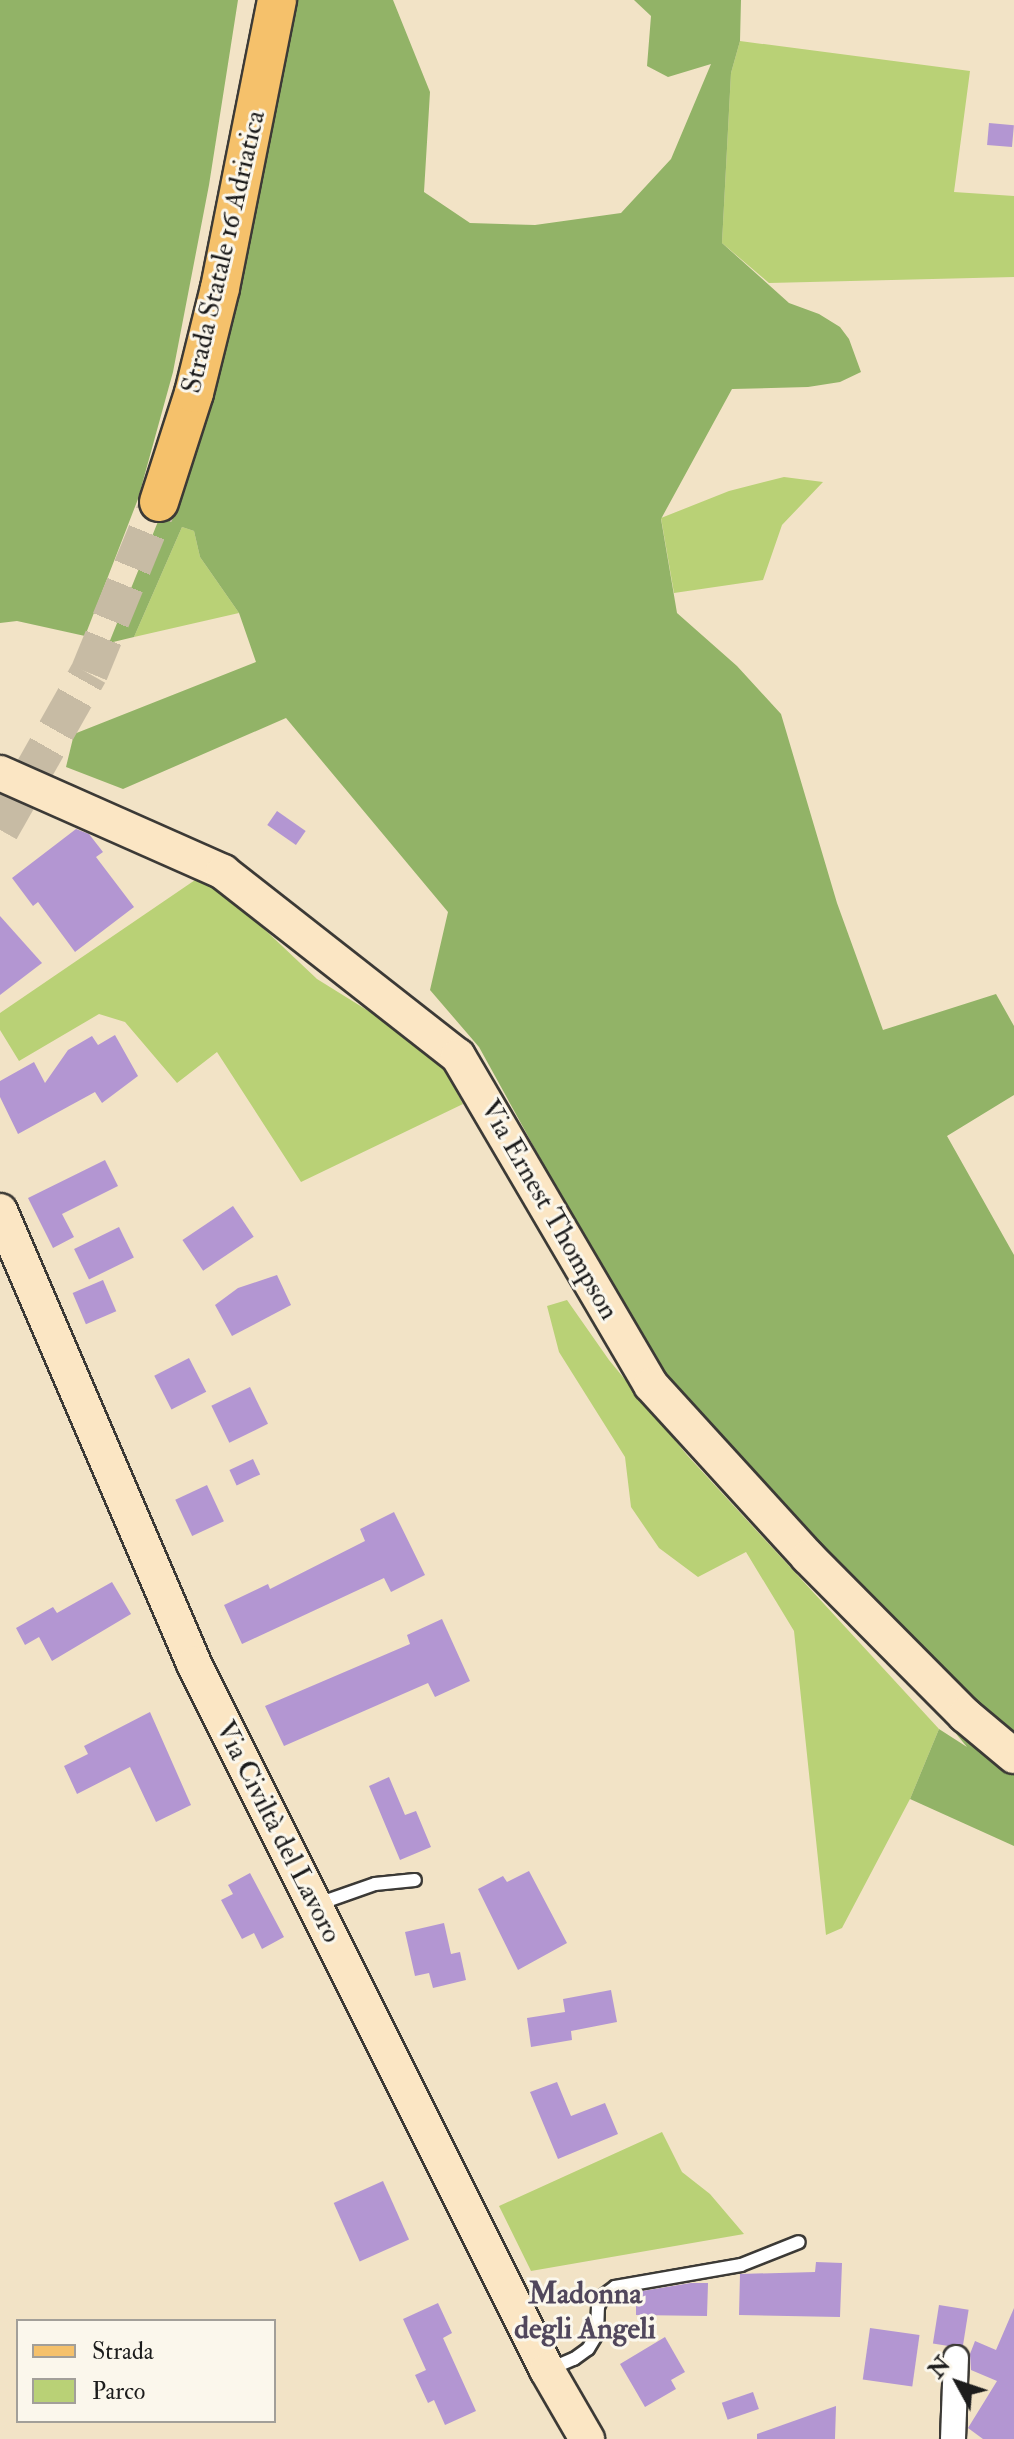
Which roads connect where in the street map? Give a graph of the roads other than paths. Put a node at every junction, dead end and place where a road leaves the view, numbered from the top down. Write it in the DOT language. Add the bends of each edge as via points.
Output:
graph roads {
  1 [pos="257,0"];
  2 [pos="277,0"];
  3 [pos="246,164"];
  4 [pos="159,502"];
  5 [pos="0,773"];
  6 [pos="0,1211"];
  7 [pos="1014,1756"];
  8 [pos="415,1880"];
  9 [pos="315,1905"];
  10 [pos="799,2242"];
  11 [pos="956,2358"];
  12 [pos="547,2370"];
  13 [pos="587,2439"];
  14 [pos="953,2439"];
  1 -- 3 [label="main road"];
  2 -- 3 [label="main road, Strada Statale 16 Adriatica"];
  3 -- 4 [label="main road, Strada Statale 16 Adriatica" via="194,393"];
  5 -- 7 [label="main road, Via Ernest Thompson" via="223,872 458,1056 651,1385 808,1557 965,1715"];
  6 -- 9 [label="main road, Via Civiltà del Lavoro" via="194,1664"];
  8 -- 9 [label="lane" via="375,1884"];
  9 -- 12 [label="main road, Via Civiltà del Lavoro"];
  10 -- 12 [label="lane" via="741,2265 615,2287 598,2307 597,2334 588,2349"];
  11 -- 14 [label="street"];
  12 -- 13 [label="main road, Via Civiltà del Lavoro"];
}
